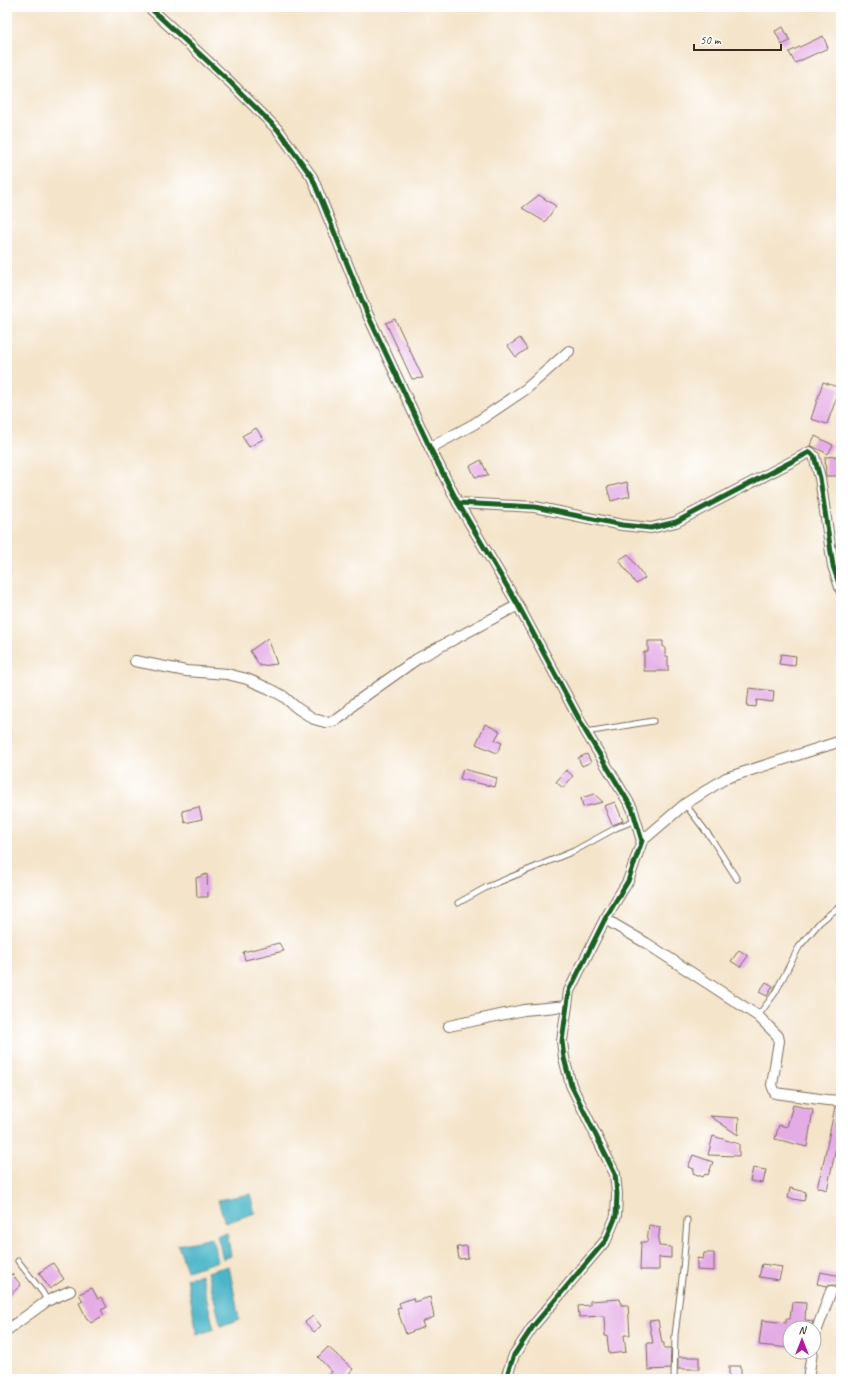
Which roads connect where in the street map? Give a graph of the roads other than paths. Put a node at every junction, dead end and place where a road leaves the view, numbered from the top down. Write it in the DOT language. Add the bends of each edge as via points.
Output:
graph roads {
  1 [pos="149,7"];
  2 [pos="569,351"];
  3 [pos="430,448"];
  4 [pos="458,503"];
  5 [pos="841,590"];
  6 [pos="518,606"];
  7 [pos="135,660"];
  8 [pos="653,721"];
  9 [pos="586,732"];
  10 [pos="841,741"];
  11 [pos="684,804"];
  12 [pos="636,820"];
  13 [pos="642,841"];
  14 [pos="737,879"];
  15 [pos="458,903"];
  16 [pos="841,905"];
  17 [pos="605,919"];
  18 [pos="567,1006"];
  19 [pos="758,1016"];
  20 [pos="449,1026"];
  21 [pos="841,1101"];
  22 [pos="687,1220"];
  23 [pos="18,1261"];
  24 [pos="831,1290"];
  25 [pos="70,1291"];
  26 [pos="47,1301"];
  27 [pos="820,1320"];
  28 [pos="7,1330"];
  29 [pos="811,1360"];
  30 [pos="507,1379"];
  31 [pos="674,1379"];
  32 [pos="808,1379"];
  1 -- 3 [label="street" via="278,130 312,177 367,313"];
  2 -- 3 [label="street" via="526,389 474,424"];
  3 -- 4 [label="street"];
  4 -- 5 [label="street" via="535,507 622,525 652,528 676,522 810,452 814,456 820,478 833,566"];
  4 -- 6 [label="street"];
  6 -- 7 [label="street" via="417,659 355,703 335,721 314,719 283,696 247,679 227,674 186,671"];
  6 -- 9 [label="street"];
  8 -- 9 [label="lane"];
  9 -- 12 [label="street" via="632,808"];
  10 -- 11 [label="street" via="726,778"];
  11 -- 13 [label="street"];
  11 -- 14 [label="lane" via="711,838"];
  12 -- 13 [label="street"];
  12 -- 15 [label="lane" via="574,851 487,887"];
  13 -- 17 [label="street" via="628,881"];
  16 -- 19 [label="lane" via="820,922 799,947 775,993"];
  17 -- 18 [label="street" via="572,986"];
  17 -- 19 [label="street"];
  18 -- 20 [label="street" via="524,1010"];
  18 -- 30 [label="street" via="562,1042 564,1058 571,1085 615,1174 618,1194 616,1216 606,1240 534,1325 514,1355"];
  19 -- 21 [label="street" via="778,1036 772,1086 774,1093"];
  22 -- 31 [label="lane" via="675,1335"];
  23 -- 26 [label="lane"];
  24 -- 27 [label="street"];
  25 -- 26 [label="street"];
  26 -- 28 [label="street"];
  29 -- 32 [label="street"];
}
